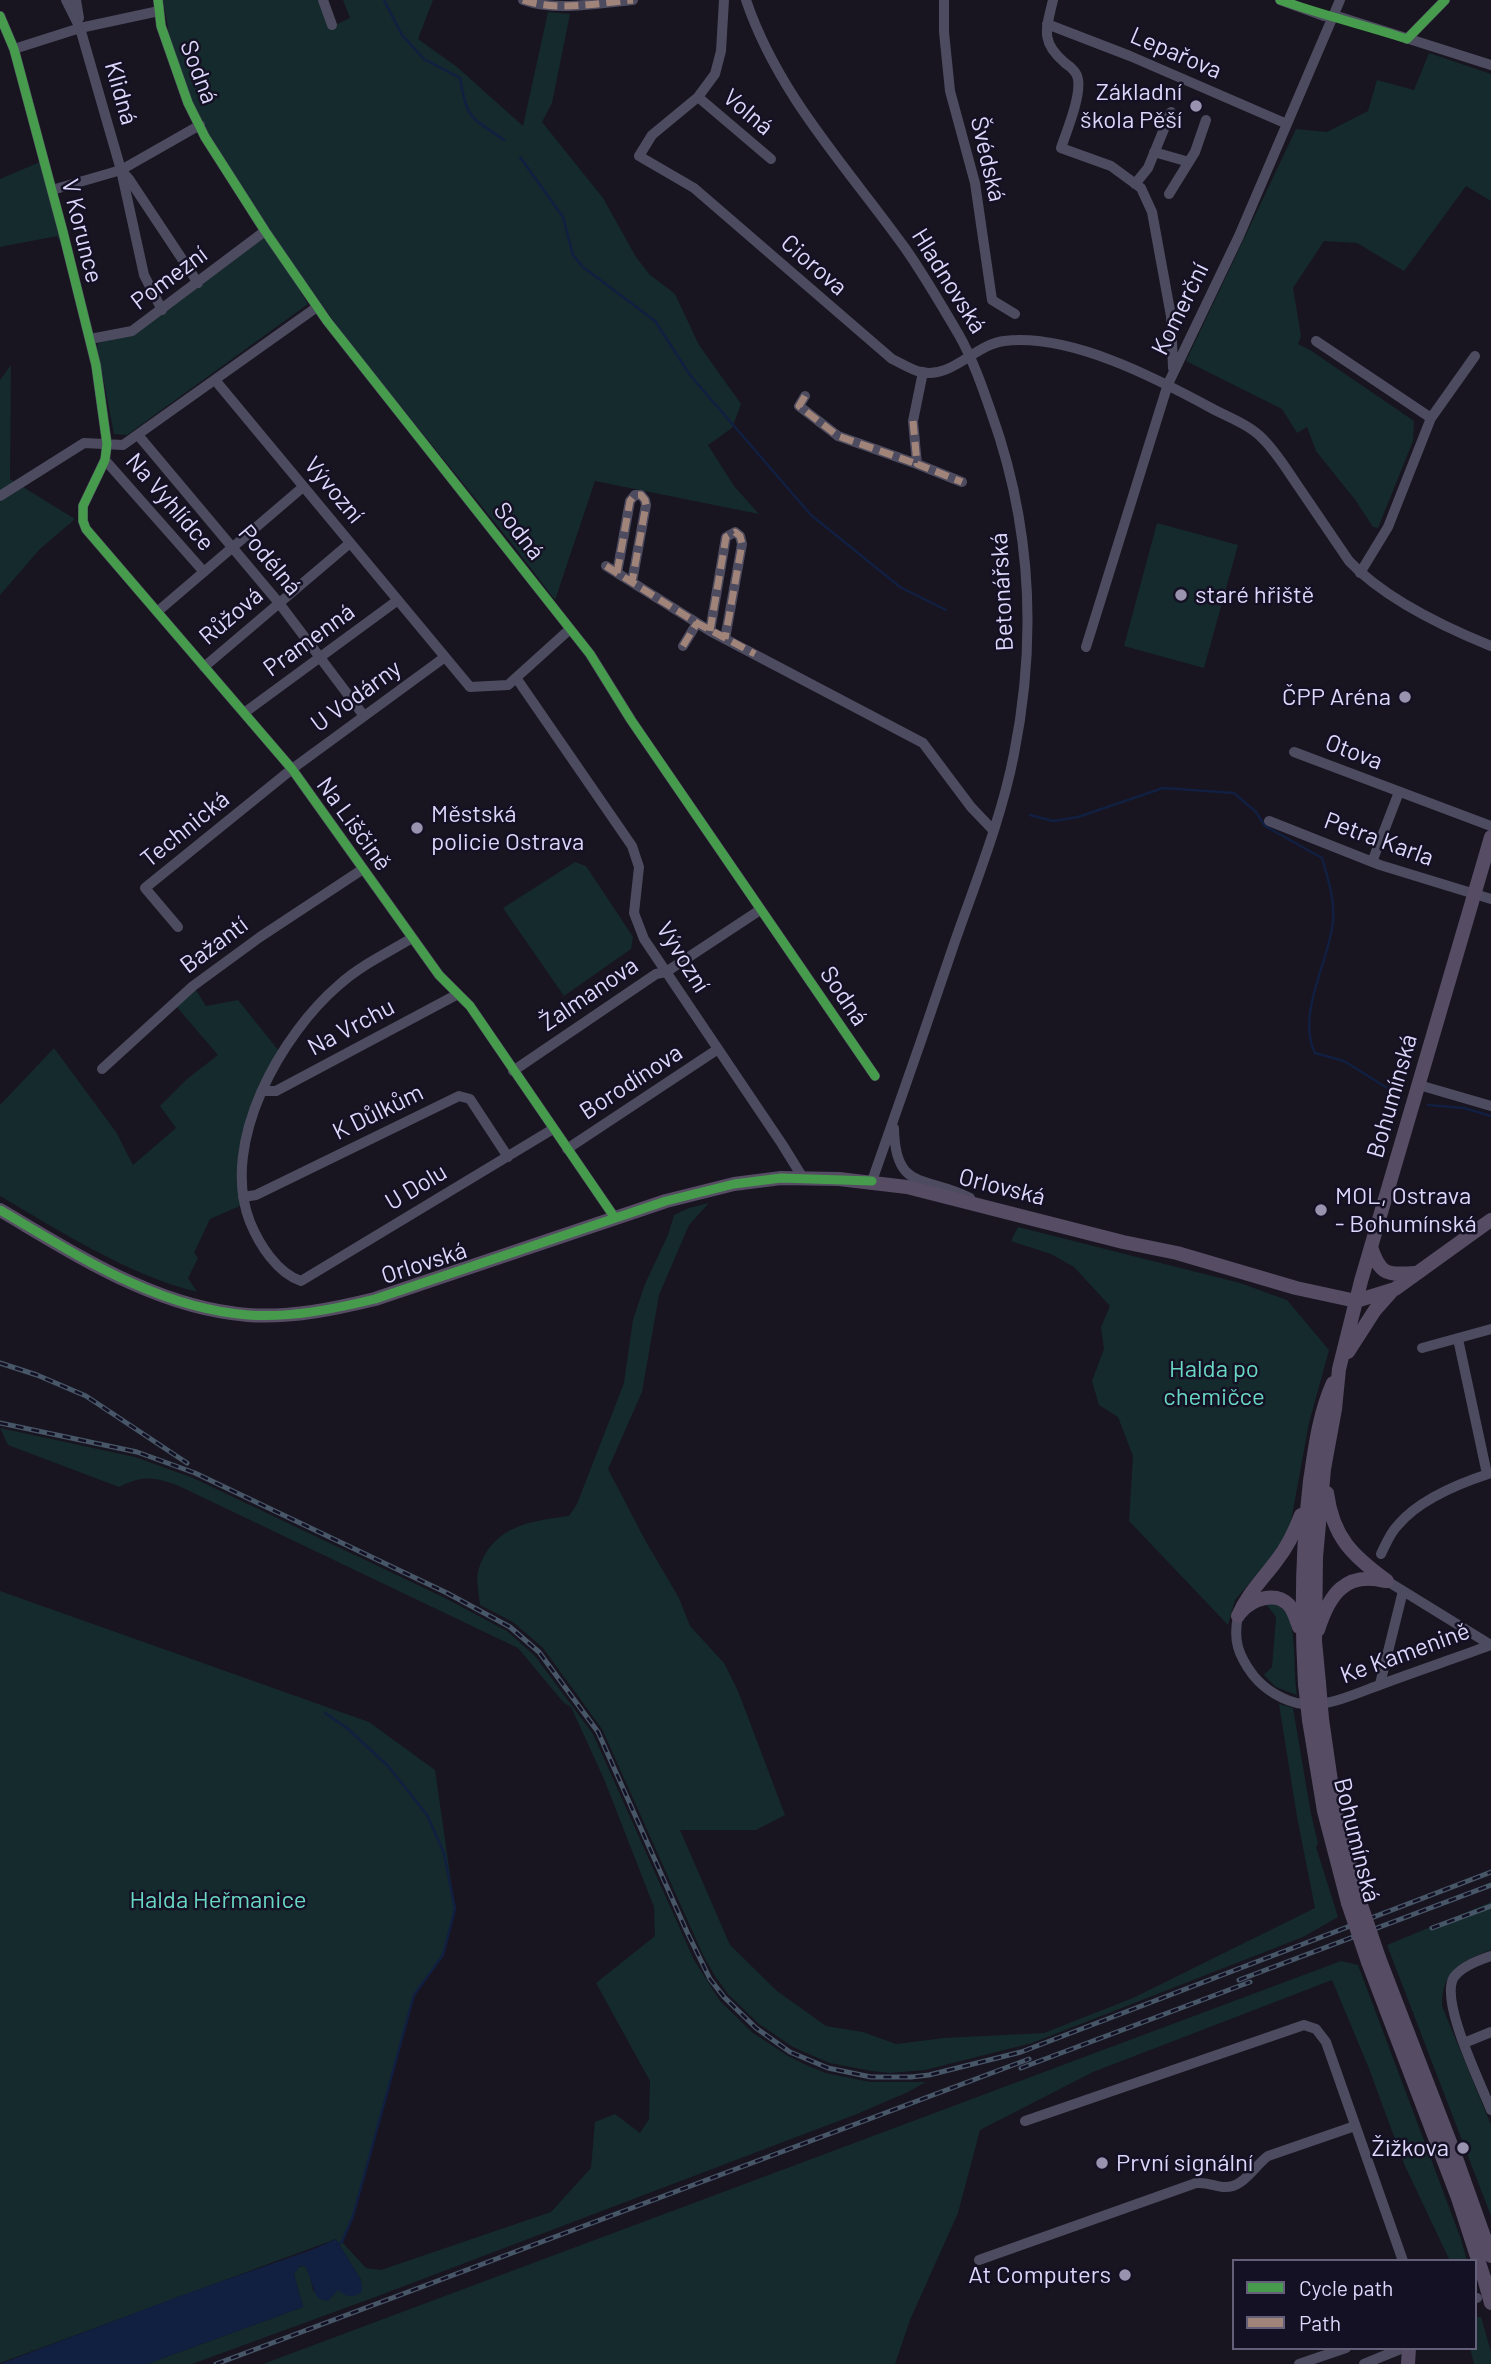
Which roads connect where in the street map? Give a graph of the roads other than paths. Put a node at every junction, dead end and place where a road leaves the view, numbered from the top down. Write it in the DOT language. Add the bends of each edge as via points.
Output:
graph roads {
  1 [pos="66,0"];
  2 [pos="76,0"];
  3 [pos="323,0"];
  4 [pos="523,0"];
  5 [pos="633,0"];
  6 [pos="724,0"];
  7 [pos="746,0"];
  8 [pos="944,0"];
  9 [pos="1053,0"];
  10 [pos="1280,0"];
  11 [pos="1340,0"];
  12 [pos="1445,0"];
  13 [pos="159,5"];
  14 [pos="0,16"];
  15 [pos="1333,17"];
  16 [pos="1047,24"];
  17 [pos="332,25"];
  18 [pos="80,28"];
  19 [pos="1407,38"];
  20 [pos="14,49"];
  21 [pos="1491,65"];
  22 [pos="698,97"];
  23 [pos="1171,112"];
  24 [pos="1206,120"];
  25 [pos="1287,124"];
  26 [pos="200,125"];
  27 [pos="1154,152"];
  28 [pos="639,156"];
  29 [pos="771,159"];
  30 [pos="1189,162"];
  31 [pos="121,170"];
  32 [pos="1135,184"];
  33 [pos="52,190"];
  34 [pos="1169,194"];
  35 [pos="265,231"];
  36 [pos="198,283"];
  37 [pos="317,307"];
  38 [pos="162,310"];
  39 [pos="1015,314"];
  40 [pos="90,339"];
  41 [pos="1316,341"];
  42 [pos="970,355"];
  43 [pos="1475,356"];
  44 [pos="923,372"];
  45 [pos="1170,379"];
  46 [pos="215,380"];
  47 [pos="805,396"];
  48 [pos="1431,418"];
  49 [pos="138,435"];
  50 [pos="107,444"];
  51 [pos="105,460"];
  52 [pos="917,464"];
  53 [pos="962,482"];
  54 [pos="303,486"];
  55 [pos="0,496"];
  56 [pos="350,542"];
  57 [pos="232,547"];
  58 [pos="606,566"];
  59 [pos="204,572"];
  60 [pos="617,573"];
  61 [pos="1360,573"];
  62 [pos="632,582"];
  63 [pos="398,600"];
  64 [pos="279,603"];
  65 [pos="157,612"];
  66 [pos="697,623"];
  67 [pos="570,629"];
  68 [pos="710,631"];
  69 [pos="725,639"];
  70 [pos="682,646"];
  71 [pos="1491,646"];
  72 [pos="1086,647"];
  73 [pos="320,657"];
  74 [pos="445,657"];
  75 [pos="204,667"];
  76 [pos="517,679"];
  77 [pos="244,713"];
  78 [pos="364,716"];
  79 [pos="1294,752"];
  80 [pos="292,769"];
  81 [pos="1399,792"];
  82 [pos="1269,821"];
  83 [pos="1491,826"];
  84 [pos="993,830"];
  85 [pos="1491,837"];
  86 [pos="1372,862"];
  87 [pos="363,869"];
  88 [pos="1474,894"];
  89 [pos="1491,899"];
  90 [pos="760,910"];
  91 [pos="178,927"];
  92 [pos="412,938"];
  93 [pos="666,972"];
  94 [pos="458,994"];
  95 [pos="718,1049"];
  96 [pos="102,1069"];
  97 [pos="513,1070"];
  98 [pos="876,1076"];
  99 [pos="1419,1085"];
  100 [pos="263,1091"];
  101 [pos="1491,1106"];
  102 [pos="894,1119"];
  103 [pos="553,1129"];
  104 [pos="566,1149"];
  105 [pos="508,1157"];
  106 [pos="803,1178"];
  107 [pos="872,1181"];
  108 [pos="243,1197"];
  109 [pos="985,1206"];
  110 [pos="0,1210"];
  111 [pos="615,1218"];
  112 [pos="1491,1220"];
  113 [pos="1371,1247"];
  114 [pos="1415,1273"];
  115 [pos="1395,1289"];
  116 [pos="1356,1301"];
  117 [pos="1491,1329"];
  118 [pos="1458,1339"];
  119 [pos="1422,1348"];
  120 [pos="1339,1369"];
  121 [pos="1324,1469"];
  122 [pos="1489,1474"];
  123 [pos="1308,1497"];
  124 [pos="1381,1554"];
  125 [pos="1387,1581"];
  126 [pos="1403,1591"];
  127 [pos="1238,1616"];
  128 [pos="1309,1645"];
  129 [pos="1491,1645"];
  130 [pos="1380,1685"];
  131 [pos="1491,1956"];
  132 [pos="1374,1960"];
  133 [pos="1491,2032"];
  134 [pos="1464,2043"];
  135 [pos="1491,2110"];
  136 [pos="1025,2121"];
  137 [pos="1355,2126"];
  138 [pos="1491,2256"];
  139 [pos="1402,2259"];
  140 [pos="979,2260"];
  141 [pos="1491,2303"];
  142 [pos="1340,2350"];
  143 [pos="1398,2350"];
  144 [pos="1299,2364"];
  145 [pos="1364,2364"];
  1 -- 18 [label="street, Klidná"];
  2 -- 18 [label="street, Klidná"];
  3 -- 17 [label="street"];
  4 -- 5 [label="street" via="566,6"];
  6 -- 22 [label="street, Volná" via="722,51 715,74"];
  7 -- 42 [label="street, Hladnovská" via="776,70 906,250"];
  8 -- 39 [label="street, Švédská" via="950,91 975,183 992,300"];
  9 -- 16 [label="street"];
  10 -- 15 [label="street"];
  11 -- 15 [label="street, Komerční"];
  12 -- 19 [label="street"];
  13 -- 18 [label="street"];
  13 -- 26 [label="street, Sodná" via="174,67"];
  14 -- 20 [label="street, V Korunce"];
  15 -- 19 [label="street"];
  15 -- 25 [label="street, Komerční"];
  16 -- 25 [label="street, Lepařova"];
  16 -- 32 [label="street" via="1046,40 1052,52 1078,78 1061,148 1111,166"];
  18 -- 20 [label="street"];
  18 -- 31 [label="street, Klidná"];
  19 -- 21 [label="street"];
  20 -- 33 [label="street, V Korunce"];
  22 -- 28 [label="street, Volná" via="652,135"];
  22 -- 29 [label="street, Volná"];
  23 -- 27 [label="street"];
  24 -- 30 [label="street"];
  25 -- 45 [label="street, Komerční"];
  26 -- 31 [label="street"];
  26 -- 35 [label="street, Sodná"];
  27 -- 30 [label="street"];
  27 -- 32 [label="street"];
  28 -- 44 [label="street, Ciorova" via="694,188 892,359"];
  30 -- 34 [label="street"];
  31 -- 33 [label="street"];
  31 -- 36 [label="street, Klidná"];
  31 -- 38 [label="street, Klidná" via="144,275"];
  32 -- 45 [label="street" via="1152,212 1171,316"];
  33 -- 40 [label="street, V Korunce"];
  35 -- 36 [label="street, Pomezní"];
  35 -- 37 [label="street, Sodná"];
  36 -- 38 [label="street, Pomezní"];
  37 -- 46 [label="street"];
  37 -- 67 [label="street, Sodná"];
  38 -- 40 [label="street, Pomezní" via="132,331"];
  40 -- 50 [label="street, V Korunce"];
  41 -- 48 [label="street"];
  42 -- 44 [label="street" via="954,366"];
  42 -- 45 [label="street, Hladnovská" via="988,345 1028,340 1060,344"];
  42 -- 84 [label="street, Betonářská" via="1015,494 1029,616 1022,710"];
  43 -- 48 [label="street"];
  44 -- 52 [label="street" via="913,421"];
  45 -- 61 [label="street, Hladnovská" via="1261,436"];
  45 -- 72 [label="street, Komerční"];
  46 -- 49 [label="street"];
  46 -- 54 [label="street, Vývozní"];
  47 -- 52 [label="street" via="799,405 838,436"];
  48 -- 61 [label="street" via="1388,527"];
  49 -- 50 [label="street" via="123,446"];
  49 -- 57 [label="street, Podélná"];
  50 -- 51 [label="street, V Korunce"];
  50 -- 55 [label="street" via="84,443"];
  51 -- 59 [label="street, Na Vyhlídce"];
  51 -- 65 [label="street, Na Liščině" via="84,501 84,525"];
  52 -- 53 [label="street"];
  54 -- 56 [label="street, Vývozní"];
  54 -- 57 [label="street"];
  56 -- 63 [label="street, Vývozní"];
  56 -- 64 [label="street, Růžová"];
  57 -- 59 [label="street"];
  57 -- 64 [label="street, Podélná"];
  58 -- 60 [label="street"];
  59 -- 65 [label="street"];
  60 -- 62 [label="street"];
  60 -- 62 [label="street" via="629,500 641,495 646,505"];
  61 -- 71 [label="street, Hladnovská" via="1421,612"];
  62 -- 66 [label="street"];
  63 -- 73 [label="street, Pramenná"];
  63 -- 74 [label="street, Vývozní"];
  64 -- 73 [label="street, Podélná"];
  64 -- 75 [label="street, Růžová"];
  65 -- 75 [label="street, Na Liščině"];
  66 -- 68 [label="street"];
  66 -- 70 [label="street"];
  67 -- 76 [label="street"];
  67 -- 90 [label="street, Sodná"];
  68 -- 69 [label="street"];
  68 -- 69 [label="street" via="726,537 735,532 742,544"];
  69 -- 84 [label="street" via="923,743"];
  73 -- 77 [label="street, Pramenná"];
  73 -- 78 [label="street, Podélná"];
  74 -- 76 [label="street, Vývozní" via="470,687 508,685"];
  74 -- 78 [label="street, U Vodárny"];
  75 -- 77 [label="street, Na Liščině"];
  76 -- 93 [label="street, Vývozní" via="632,846 639,867 634,913 644,939"];
  77 -- 80 [label="street, Na Liščině"];
  78 -- 80 [label="street, U Vodárny"];
  79 -- 81 [label="street, Otova"];
  80 -- 87 [label="street, Na Liščině"];
  80 -- 91 [label="street, Technická" via="145,888"];
  81 -- 83 [label="street, Otova"];
  81 -- 86 [label="street, Otova"];
  82 -- 86 [label="street, Petra Karla"];
  84 -- 102 [label="street, Betonářská"];
  85 -- 88 [label="main road, Bohumínská"];
  86 -- 88 [label="street, Petra Karla"];
  87 -- 92 [label="street, Na Liščině"];
  87 -- 96 [label="street, Bažantí" via="193,986"];
  88 -- 89 [label="street, Petra Karla"];
  88 -- 99 [label="main road, Bohumínská"];
  90 -- 93 [label="street, Žalmanova"];
  90 -- 98 [label="street, Sodná"];
  92 -- 94 [label="street, Na Liščině"];
  92 -- 100 [label="street" via="341,982 311,1012 282,1052"];
  93 -- 95 [label="street, Vývozní"];
  93 -- 97 [label="street, Žalmanova" via="656,974"];
  94 -- 97 [label="street, Na Liščině"];
  94 -- 100 [label="street, Na Vrchu" via="276,1091"];
  95 -- 104 [label="street, Borodínova"];
  95 -- 106 [label="street, Vývozní"];
  97 -- 103 [label="street, Na Liščině"];
  99 -- 101 [label="street"];
  99 -- 113 [label="main road, Bohumínská"];
  100 -- 108 [label="street" via="244,1146"];
  102 -- 107 [label="street, Betonářská"];
  102 -- 109 [label="street" via="895,1151 910,1176"];
  103 -- 104 [label="street, Na Liščině"];
  103 -- 105 [label="street, U Dolu"];
  104 -- 111 [label="street, Na Liščině"];
  105 -- 108 [label="street, K Důlkům" via="470,1099 459,1096 256,1195"];
  105 -- 108 [label="street, U Dolu" via="301,1281 271,1258 255,1236"];
  106 -- 107 [label="main road, Orlovská"];
  106 -- 111 [label="main road, Orlovská" via="734,1184"];
  107 -- 109 [label="main road, Orlovská"];
  109 -- 116 [label="main road, Orlovská"];
  110 -- 111 [label="main road, Orlovská" via="136,1286 248,1315 320,1311 375,1299"];
  112 -- 114 [label="main road"];
  113 -- 114 [label="main road" via="1382,1270"];
  113 -- 116 [label="main road, Bohumínská"];
  114 -- 115 [label="main road"];
  115 -- 116 [label="main road"];
  115 -- 120 [label="main road" via="1375,1310"];
  116 -- 120 [label="main road, Bohumínská"];
  117 -- 118 [label="street"];
  118 -- 119 [label="street"];
  118 -- 122 [label="street"];
  120 -- 121 [label="main road, Bohumínská"];
  120 -- 123 [label="main road, Bohumínská" via="1323,1405"];
  121 -- 125 [label="main road" via="1329,1505 1346,1547"];
  121 -- 128 [label="main road, Bohumínská"];
  122 -- 124 [label="street" via="1412,1511 1394,1529"];
  123 -- 127 [label="main road" via="1290,1542 1252,1588"];
  123 -- 128 [label="main road, Bohumínská" via="1303,1585"];
  125 -- 126 [label="street"];
  125 -- 128 [label="main road" via="1357,1579 1335,1593"];
  126 -- 129 [label="street"];
  126 -- 130 [label="street"];
  127 -- 128 [label="main road" via="1254,1601 1284,1601"];
  127 -- 130 [label="street, Ke Kamenině" via="1234,1635 1238,1652 1255,1678 1287,1700 1301,1704 1333,1701"];
  128 -- 132 [label="main road, Bohumínská, bridge" via="1324,1811"];
  129 -- 130 [label="street, Ke Kamenině"];
  131 -- 134 [label="street" via="1473,1962 1454,1977 1450,1990 1453,2014"];
  132 -- 138 [label="main road, Bohumínská" via="1459,2165"];
  132 -- 141 [label="main road, Bohumínská, bridge"];
  133 -- 134 [label="street"];
  134 -- 135 [label="street"];
  136 -- 137 [label="street" via="1304,2025 1316,2029 1326,2042"];
  137 -- 139 [label="street"];
  137 -- 140 [label="street" via="1268,2156 1236,2185 1196,2183"];
  142 -- 144 [label="street"];
  143 -- 145 [label="street"];
}
